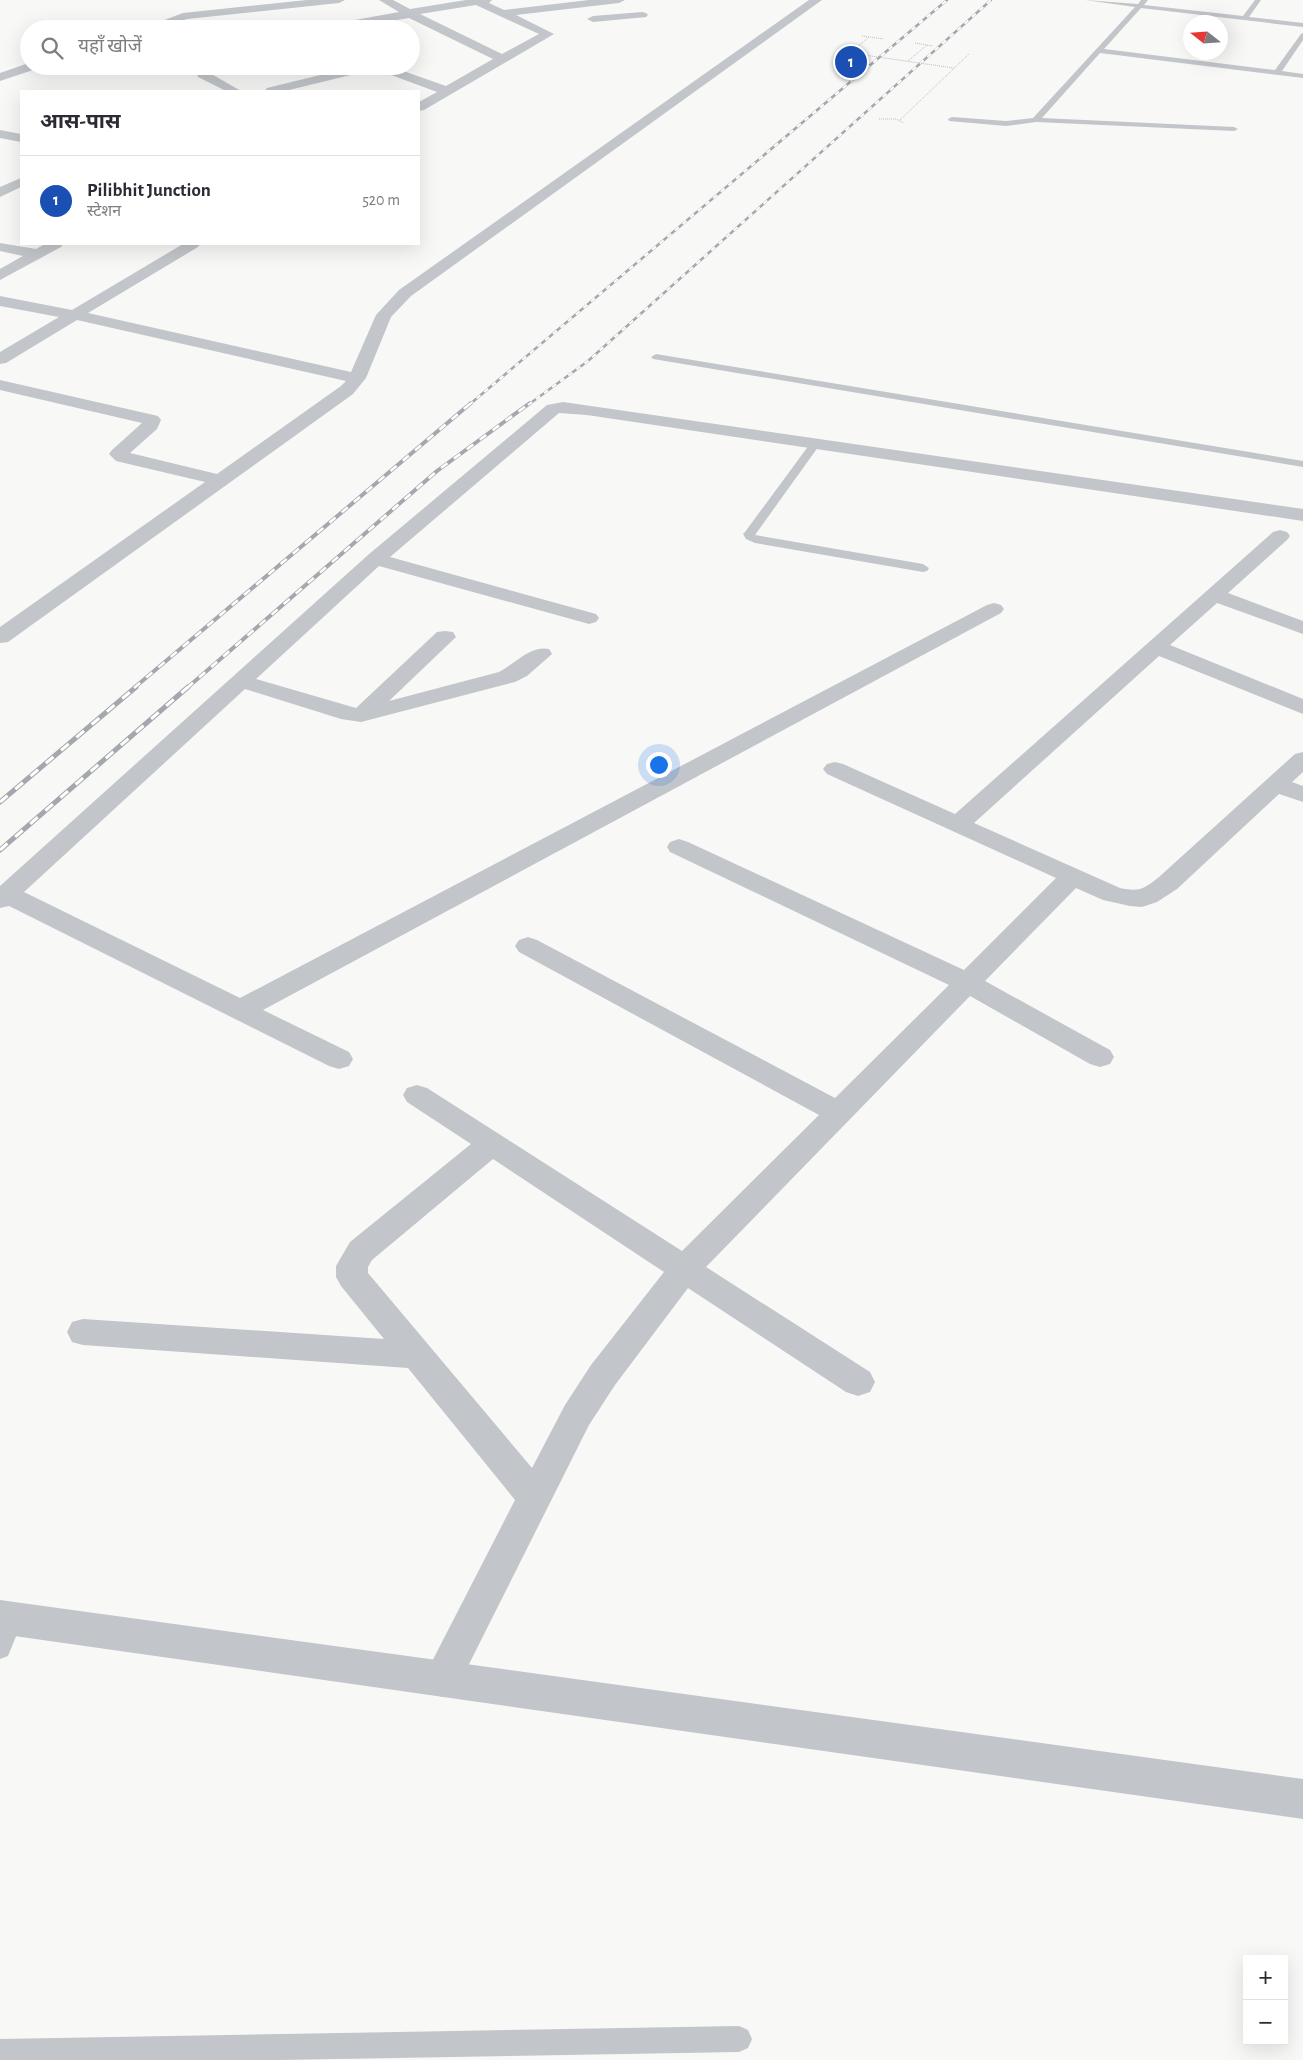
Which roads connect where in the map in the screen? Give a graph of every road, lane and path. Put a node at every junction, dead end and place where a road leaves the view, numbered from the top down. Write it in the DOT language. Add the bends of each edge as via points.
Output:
graph roads {
  1 [pos="179,0"];
  2 [pos="339,0"];
  3 [pos="385,0"];
  4 [pos="479,0"];
  5 [pos="619,0"];
  6 [pos="816,0"];
  7 [pos="1088,0"];
  8 [pos="1258,0"];
  9 [pos="282,3"];
  10 [pos="1142,3"];
  11 [pos="408,14"];
  12 [pos="503,14"];
  13 [pos="642,15"];
  14 [pos="183,17"];
  15 [pos="1245,18"];
  16 [pos="174,20"];
  17 [pos="184,20"];
  18 [pos="304,20"];
  19 [pos="374,20"];
  20 [pos="577,21"];
  21 [pos="558,23"];
  22 [pos="1303,25"];
  23 [pos="530,26"];
  24 [pos="1303,35"];
  25 [pos="862,36"];
  26 [pos="869,37"];
  27 [pos="884,39"];
  28 [pos="915,43"];
  29 [pos="927,45"];
  30 [pos="933,46"];
  31 [pos="1099,51"];
  32 [pos="969,54"];
  33 [pos="502,60"];
  34 [pos="908,61"];
  35 [pos="954,68"];
  36 [pos="20,70"];
  37 [pos="1277,73"];
  38 [pos="204,75"];
  39 [pos="336,75"];
  40 [pos="402,75"];
  41 [pos="1303,76"];
  42 [pos="0,77"];
  43 [pos="214,80"];
  44 [pos="201,88"];
  45 [pos="233,90"];
  46 [pos="275,90"];
  47 [pos="447,91"];
  48 [pos="420,106"];
  49 [pos="879,119"];
  50 [pos="952,119"];
  51 [pos="900,120"];
  52 [pos="1036,120"];
  53 [pos="904,123"];
  54 [pos="1234,129"];
  55 [pos="0,134"];
  56 [pos="20,138"];
  57 [pos="20,183"];
  58 [pos="0,193"];
  59 [pos="54,245"];
  60 [pos="190,245"];
  61 [pos="0,248"];
  62 [pos="38,254"];
  63 [pos="0,275"];
  64 [pos="0,301"];
  65 [pos="75,315"];
  66 [pos="656,356"];
  67 [pos="0,359"];
  68 [pos="357,378"];
  69 [pos="0,385"];
  70 [pos="816,443"];
  71 [pos="1303,464"];
  72 [pos="218,480"];
  73 [pos="1303,514"];
  74 [pos="1280,536"];
  75 [pos="375,559"];
  76 [pos="923,568"];
  77 [pos="1215,594"];
  78 [pos="994,609"];
  79 [pos="589,618"];
  80 [pos="1303,628"];
  81 [pos="0,636"];
  82 [pos="445,638"];
  83 [pos="1156,646"];
  84 [pos="541,654"];
  85 [pos="241,681"];
  86 [pos="1303,707"];
  87 [pos="361,715"];
  88 [pos="1303,759"];
  89 [pos="835,769"];
  90 [pos="1276,784"];
  91 [pos="1303,795"];
  92 [pos="958,824"];
  93 [pos="679,847"];
  94 [pos="1073,876"];
  95 [pos="4,897"];
  96 [pos="528,946"];
  97 [pos="967,983"];
  98 [pos="240,1010"];
  99 [pos="1100,1057"];
  100 [pos="339,1059"];
  101 [pos="417,1095"];
  102 [pos="839,1113"];
  103 [pos="491,1144"];
  104 [pos="684,1269"];
  105 [pos="83,1332"];
  106 [pos="416,1355"];
  107 [pos="858,1382"];
  108 [pos="535,1498"];
  109 [pos="4,1628"];
  110 [pos="442,1679"];
  111 [pos="1303,1799"];
  112 [pos="739,2039"];
  113 [pos="0,2052"];
  114 [pos="205,2054"];
  1 -- 14 [label="street"];
  2 -- 9 [label="street"];
  3 -- 11 [label="street"];
  4 -- 11 [label="street"];
  4 -- 12 [label="street"];
  5 -- 12 [label="street"];
  6 -- 68 [label="street" via="405,293 384,315"];
  7 -- 10 [label="lane"];
  8 -- 15 [label="lane"];
  9 -- 14 [label="street"];
  9 -- 18 [label="street"];
  10 -- 15 [label="lane"];
  10 -- 31 [label="lane"];
  11 -- 19 [label="street"];
  11 -- 33 [label="street"];
  12 -- 23 [label="street"];
  13 -- 20 [label="street"];
  14 -- 16 [label="street"];
  14 -- 17 [label="street"];
  15 -- 22 [label="lane"];
  21 -- 23 [label="street"];
  23 -- 33 [label="street" via="548,35"];
  24 -- 37 [label="lane"];
  25 -- 26 [label="path"];
  26 -- 27 [label="path"];
  26 -- 34 [label="path, bridge" via="850,53"];
  28 -- 29 [label="path"];
  29 -- 30 [label="path"];
  29 -- 34 [label="path"];
  31 -- 37 [label="lane"];
  31 -- 52 [label="lane"];
  32 -- 35 [label="path"];
  33 -- 47 [label="street"];
  34 -- 35 [label="path, bridge"];
  35 -- 51 [label="path"];
  36 -- 42 [label="street"];
  37 -- 41 [label="lane"];
  38 -- 43 [label="street"];
  39 -- 46 [label="street"];
  40 -- 47 [label="street"];
  43 -- 44 [label="street"];
  43 -- 45 [label="street"];
  47 -- 48 [label="street"];
  49 -- 53 [label="path" via="896,119"];
  50 -- 52 [label="lane" via="1016,124"];
  52 -- 54 [label="lane"];
  55 -- 56 [label="street"];
  57 -- 58 [label="street"];
  59 -- 62 [label="street"];
  60 -- 65 [label="street"];
  61 -- 62 [label="street"];
  62 -- 63 [label="street"];
  64 -- 65 [label="street"];
  65 -- 67 [label="street"];
  65 -- 68 [label="street"];
  66 -- 71 [label="lane"];
  68 -- 72 [label="street" via="338,398"];
  69 -- 72 [label="street" via="152,420 151,425 118,454"];
  70 -- 73 [label="street"];
  70 -- 75 [label="street" via="587,410 553,409"];
  70 -- 76 [label="lane" via="749,534 750,537"];
  72 -- 81 [label="street"];
  74 -- 77 [label="street"];
  75 -- 79 [label="street"];
  75 -- 85 [label="street"];
  77 -- 80 [label="street"];
  77 -- 83 [label="street"];
  78 -- 98 [label="street"];
  82 -- 87 [label="street"];
  83 -- 86 [label="street"];
  83 -- 92 [label="street"];
  84 -- 87 [label="street" via="507,676"];
  85 -- 87 [label="street"];
  85 -- 95 [label="street"];
  88 -- 90 [label="street"];
  89 -- 92 [label="street"];
  90 -- 91 [label="street"];
  90 -- 94 [label="street" via="1151,896 1134,900"];
  92 -- 94 [label="street"];
  93 -- 97 [label="street"];
  94 -- 97 [label="street"];
  95 -- 98 [label="street"];
  96 -- 102 [label="street"];
  97 -- 99 [label="street"];
  97 -- 102 [label="street"];
  98 -- 100 [label="street"];
  101 -- 103 [label="street"];
  102 -- 104 [label="street"];
  103 -- 104 [label="street"];
  103 -- 106 [label="street" via="361,1251 352,1266 352,1277"];
  104 -- 107 [label="street"];
  104 -- 108 [label="street" via="577,1415"];
  105 -- 106 [label="street"];
  106 -- 108 [label="street"];
  108 -- 110 [label="street"];
  109 -- 110 [label="street"];
  110 -- 111 [label="street"];
  112 -- 114 [label="lane"];
  113 -- 114 [label="lane"];
}
